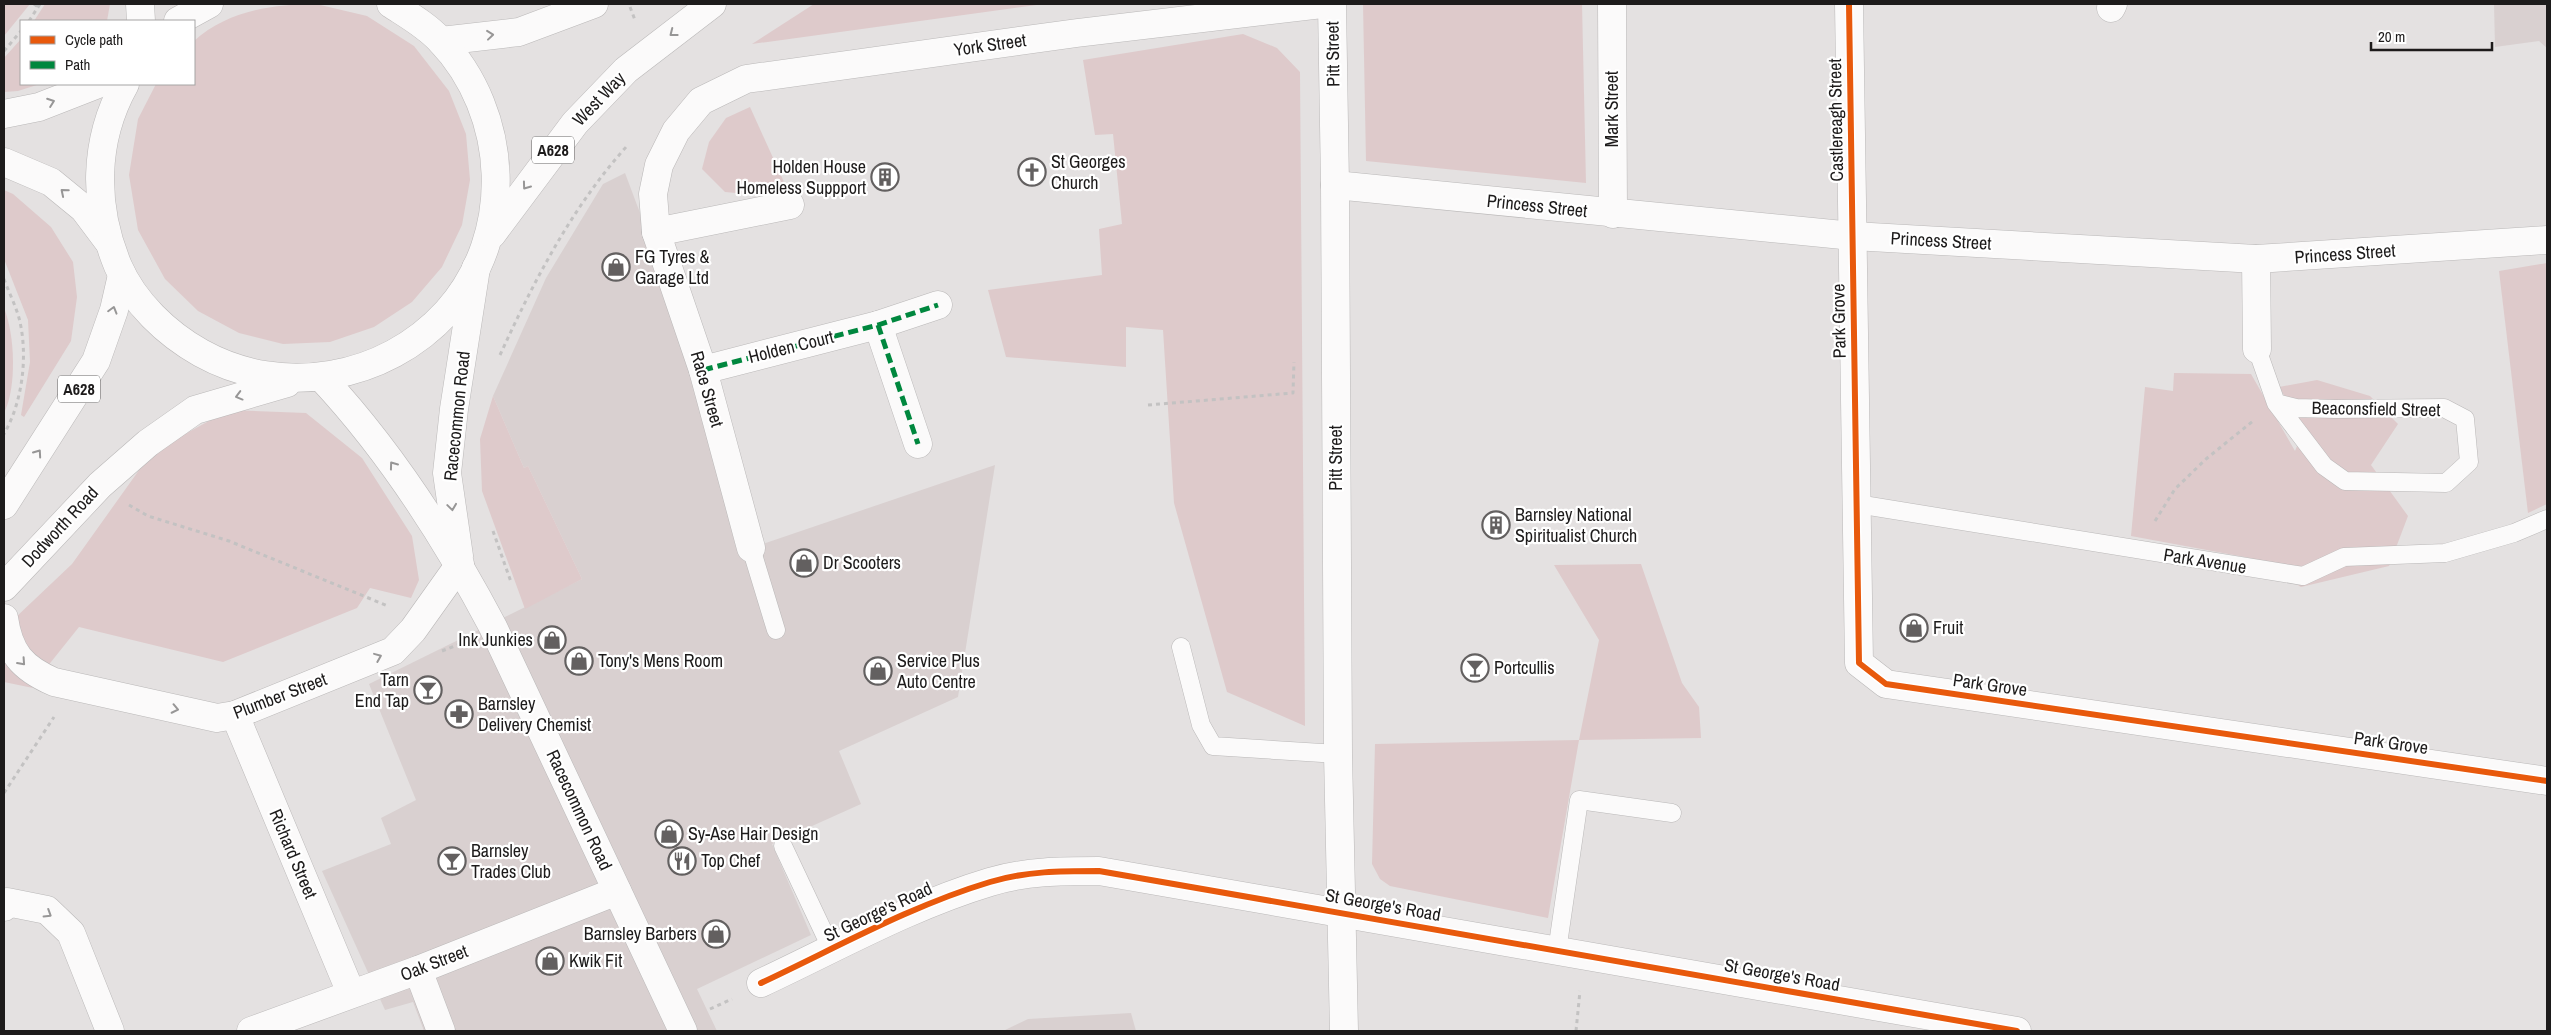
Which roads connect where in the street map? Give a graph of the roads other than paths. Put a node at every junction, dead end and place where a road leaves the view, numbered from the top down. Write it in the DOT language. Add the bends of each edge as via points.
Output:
graph roads {
  1 [pos="140,4"];
  2 [pos="209,4"];
  3 [pos="390,4"];
  4 [pos="413,4"];
  5 [pos="594,4"];
  6 [pos="712,4"];
  7 [pos="1322,4"];
  8 [pos="1332,4"];
  9 [pos="1612,4"];
  10 [pos="1849,4"];
  11 [pos="141,20"];
  12 [pos="180,20"];
  13 [pos="434,34"];
  14 [pos="95,85"];
  15 [pos="124,85"];
  16 [pos="4,114"];
  17 [pos="676,131"];
  18 [pos="4,162"];
  19 [pos="1335,185"];
  20 [pos="790,205"];
  21 [pos="1613,214"];
  22 [pos="656,232"];
  23 [pos="1853,236"];
  24 [pos="489,238"];
  25 [pos="2547,240"];
  26 [pos="108,242"];
  27 [pos="2256,259"];
  28 [pos="476,268"];
  29 [pos="122,275"];
  30 [pos="938,305"];
  31 [pos="878,325"];
  32 [pos="2257,349"];
  33 [pos="703,370"];
  34 [pos="312,379"];
  35 [pos="2276,403"];
  36 [pos="918,444"];
  37 [pos="8,499"];
  38 [pos="1857,504"];
  39 [pos="2547,519"];
  40 [pos="751,548"];
  41 [pos="460,564"];
  42 [pos="4,587"];
  43 [pos="4,618"];
  44 [pos="776,630"];
  45 [pos="1181,647"];
  46 [pos="235,715"];
  47 [pos="1338,754"];
  48 [pos="2547,781"];
  49 [pos="1672,812"];
  50 [pos="783,846"];
  51 [pos="617,891"];
  52 [pos="4,907"];
  53 [pos="1342,913"];
  54 [pos="832,950"];
  55 [pos="1558,951"];
  56 [pos="418,970"];
  57 [pos="761,983"];
  58 [pos="351,993"];
  59 [pos="681,1027"];
  60 [pos="110,1031"];
  61 [pos="251,1031"];
  62 [pos="442,1031"];
  63 [pos="1344,1031"];
  64 [pos="2017,1031"];
  1 -- 11 [label="main road"];
  2 -- 12 [label="main road"];
  3 -- 13 [label="main road"];
  4 -- 13 [label="main road"];
  13 -- 5 [label="main road, one-way" via="519,32"];
  6 -- 24 [label="main road, West Way / A628, one-way" via="626,70 575,122"];
  7 -- 17 [label="main road, York Street" via="1077,33 746,79 701,101"];
  8 -- 19 [label="main road, Pitt Street"];
  9 -- 21 [label="main road, Mark Street"];
  10 -- 23 [label="main road, Castlereagh Street"];
  13 -- 24 [label="main road" via="472,84 492,132 497,185"];
  16 -- 14 [label="main road, one-way" via="39,106"];
  15 -- 26 [label="main road" via="114,102 101,147 99,195"];
  17 -- 22 [label="main road, Race Street" via="659,165 653,194"];
  26 -- 18 [label="main road, one-way" via="84,209 52,182"];
  19 -- 21 [label="main road, Princess Street"];
  19 -- 47 [label="main road, Pitt Street"];
  20 -- 22 [label="main road"];
  21 -- 23 [label="main road, Princess Street"];
  22 -- 33 [label="main road, Race Street"];
  23 -- 27 [label="main road, Princess Street"];
  23 -- 38 [label="main road, Park Grove"];
  24 -- 28 [label="main road"];
  25 -- 27 [label="main road, Princess Street"];
  26 -- 29 [label="main road"];
  27 -- 32 [label="main road, Beaconsfield Street"];
  28 -- 34 [label="main road" via="448,311 408,346 358,370"];
  28 -- 41 [label="main road, Racecommon Road, one-way" via="447,473"];
  29 -- 34 [label="main road" via="148,312 181,342 220,364 261,376"];
  37 -- 29 [label="main road, A628, one-way" via="96,361"];
  30 -- 31 [label="main road, Holden Court"];
  31 -- 33 [label="main road, Holden Court"];
  31 -- 36 [label="main road"];
  32 -- 35 [label="lane, Beaconsfield Street"];
  33 -- 40 [label="main road, Race Street"];
  41 -- 34 [label="main road, Racecommon Road, one-way" via="360,419"];
  34 -- 42 [label="main road, Dodworth Road, one-way" via="195,410 148,443 100,485"];
  35 -- 35 [label="lane, Beaconsfield Street" via="2324,466 2345,481 2446,483 2469,462 2464,419 2444,408 2325,409 2296,408"];
  38 -- 39 [label="lane, Park Avenue" via="2303,576 2344,558 2445,553 2514,533"];
  38 -- 48 [label="main road, Park Grove" via="1859,663 1886,684"];
  40 -- 44 [label="lane"];
  46 -- 41 [label="main road, Plumber Street, one-way" via="393,651 413,630"];
  41 -- 51 [label="main road, Racecommon Road"];
  43 -- 46 [label="main road, Plumber Street, one-way" via="9,642 19,660 34,673 54,682 217,718"];
  45 -- 47 [label="lane" via="1201,725 1213,746"];
  46 -- 58 [label="main road, Richard Street"];
  47 -- 53 [label="main road, Pitt Street"];
  49 -- 55 [label="lane" via="1579,800"];
  50 -- 54 [label="lane"];
  51 -- 56 [label="main road, Oak Street"];
  51 -- 59 [label="main road, Racecommon Road"];
  52 -- 60 [label="main road, one-way" via="7,902 47,910 71,933"];
  53 -- 54 [label="main road, St George's Road" via="1099,871 1047,871 991,882 927,904"];
  53 -- 55 [label="main road, St George's Road"];
  53 -- 63 [label="main road, Pitt Street"];
  54 -- 57 [label="main road, St George's Road"];
  55 -- 64 [label="main road, St George's Road"];
  56 -- 58 [label="main road, Oak Street"];
  56 -- 62 [label="main road"];
  58 -- 61 [label="main road, Oak Street"];
}
